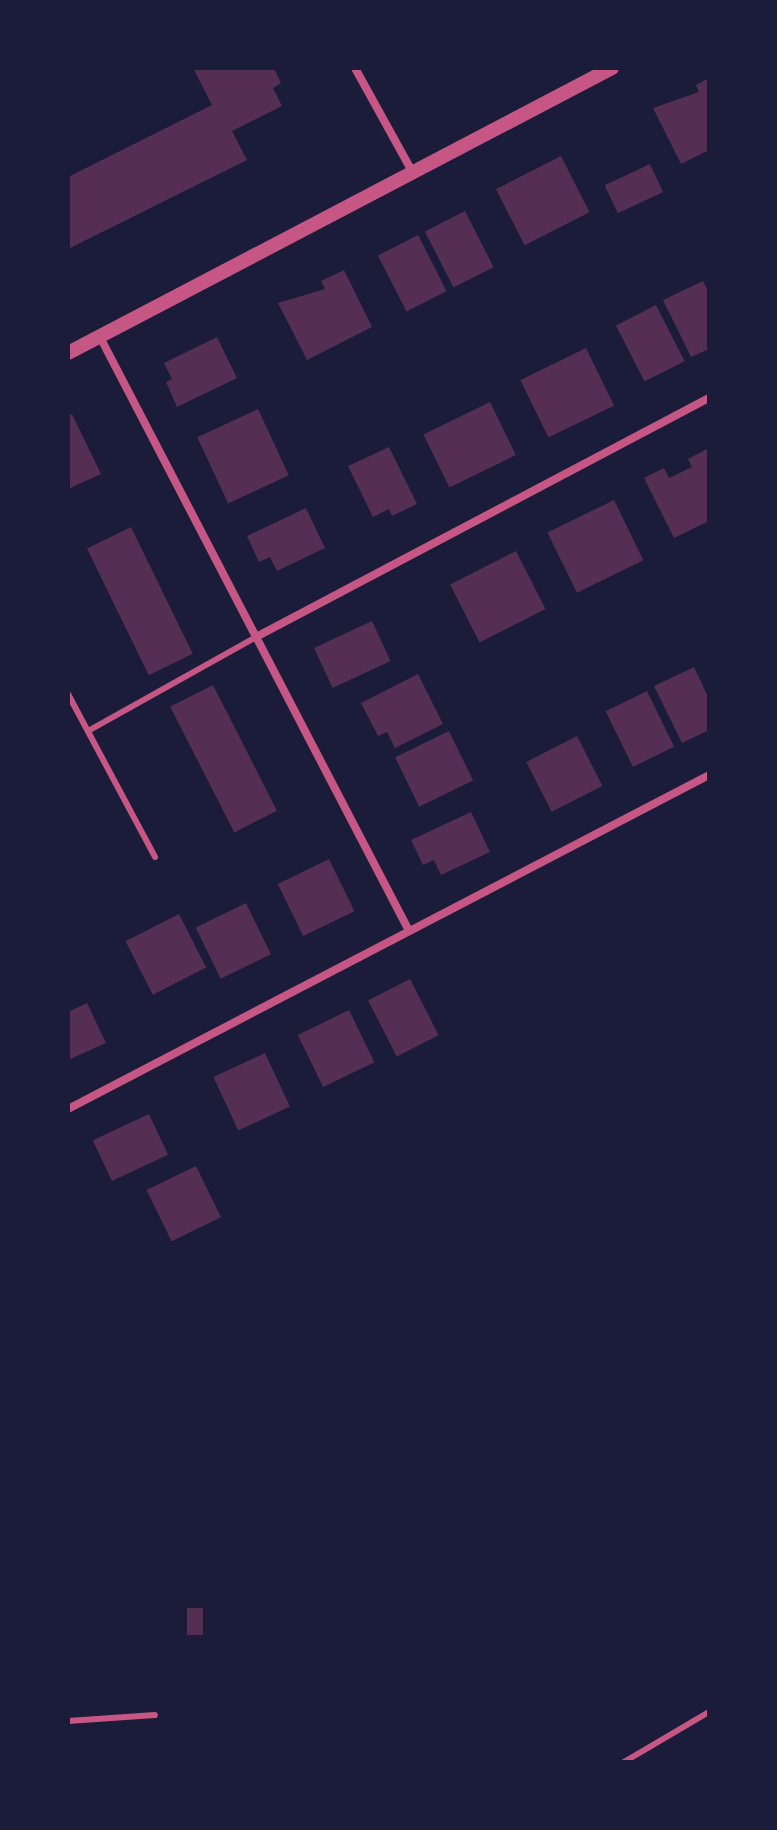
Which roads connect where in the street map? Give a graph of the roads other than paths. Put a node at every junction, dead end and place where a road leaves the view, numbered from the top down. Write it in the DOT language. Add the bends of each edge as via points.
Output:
graph roads {
  1 [pos="355,68"];
  2 [pos="612,68"];
  3 [pos="413,173"];
  4 [pos="100,337"];
  5 [pos="68,353"];
  6 [pos="709,398"];
  7 [pos="256,637"];
  8 [pos="68,694"];
  9 [pos="88,731"];
  10 [pos="709,775"];
  11 [pos="155,857"];
  12 [pos="408,929"];
  13 [pos="68,1109"];
  14 [pos="709,1712"];
  15 [pos="155,1715"];
  16 [pos="68,1721"];
  17 [pos="624,1762"];
  1 -- 3 [label="street"];
  2 -- 3 [label="street"];
  3 -- 4 [label="street"];
  4 -- 5 [label="street"];
  4 -- 7 [label="street"];
  6 -- 7 [label="street"];
  7 -- 9 [label="lane"];
  7 -- 12 [label="street"];
  8 -- 9 [label="lane"];
  9 -- 11 [label="lane"];
  10 -- 12 [label="street"];
  12 -- 13 [label="street"];
  14 -- 17 [label="lane"];
  15 -- 16 [label="lane"];
}
